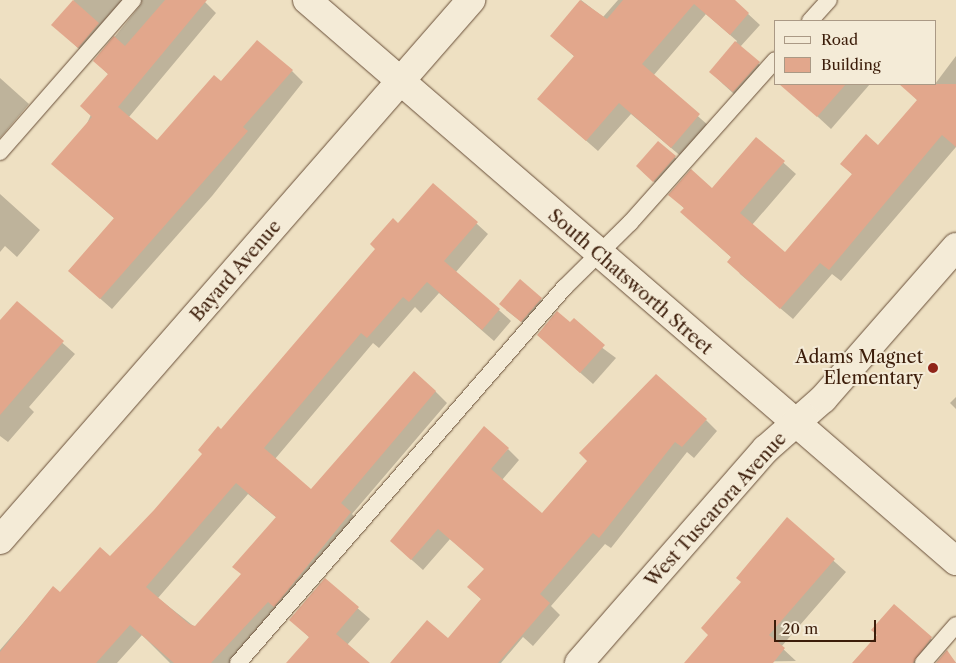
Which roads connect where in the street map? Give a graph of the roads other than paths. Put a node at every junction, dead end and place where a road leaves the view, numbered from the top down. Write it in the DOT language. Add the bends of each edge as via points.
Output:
graph roads {
  1 [pos="133,0"];
  2 [pos="307,0"];
  3 [pos="470,0"];
  4 [pos="828,0"];
  5 [pos="811,20"];
  6 [pos="774,61"];
  7 [pos="401,82"];
  8 [pos="0,152"];
  9 [pos="956,247"];
  10 [pos="597,255"];
  11 [pos="796,424"];
  12 [pos="0,540"];
  13 [pos="956,561"];
  14 [pos="956,625"];
  15 [pos="238,663"];
  16 [pos="578,663"];
  17 [pos="923,663"];
  1 -- 8 [label="lane"];
  2 -- 7 [label="street, South Chatsworth Street"];
  3 -- 7 [label="street, Bayard Avenue"];
  4 -- 5 [label="lane"];
  6 -- 10 [label="lane"];
  7 -- 10 [label="street, South Chatsworth Street"];
  7 -- 12 [label="street, Bayard Avenue"];
  9 -- 11 [label="street, West Tuscarora Avenue" via="823,399"];
  10 -- 11 [label="street, South Chatsworth Street"];
  10 -- 15 [label="lane"];
  11 -- 13 [label="street, South Chatsworth Street"];
  11 -- 16 [label="street, West Tuscarora Avenue" via="766,449"];
  14 -- 17 [label="lane"];
}
